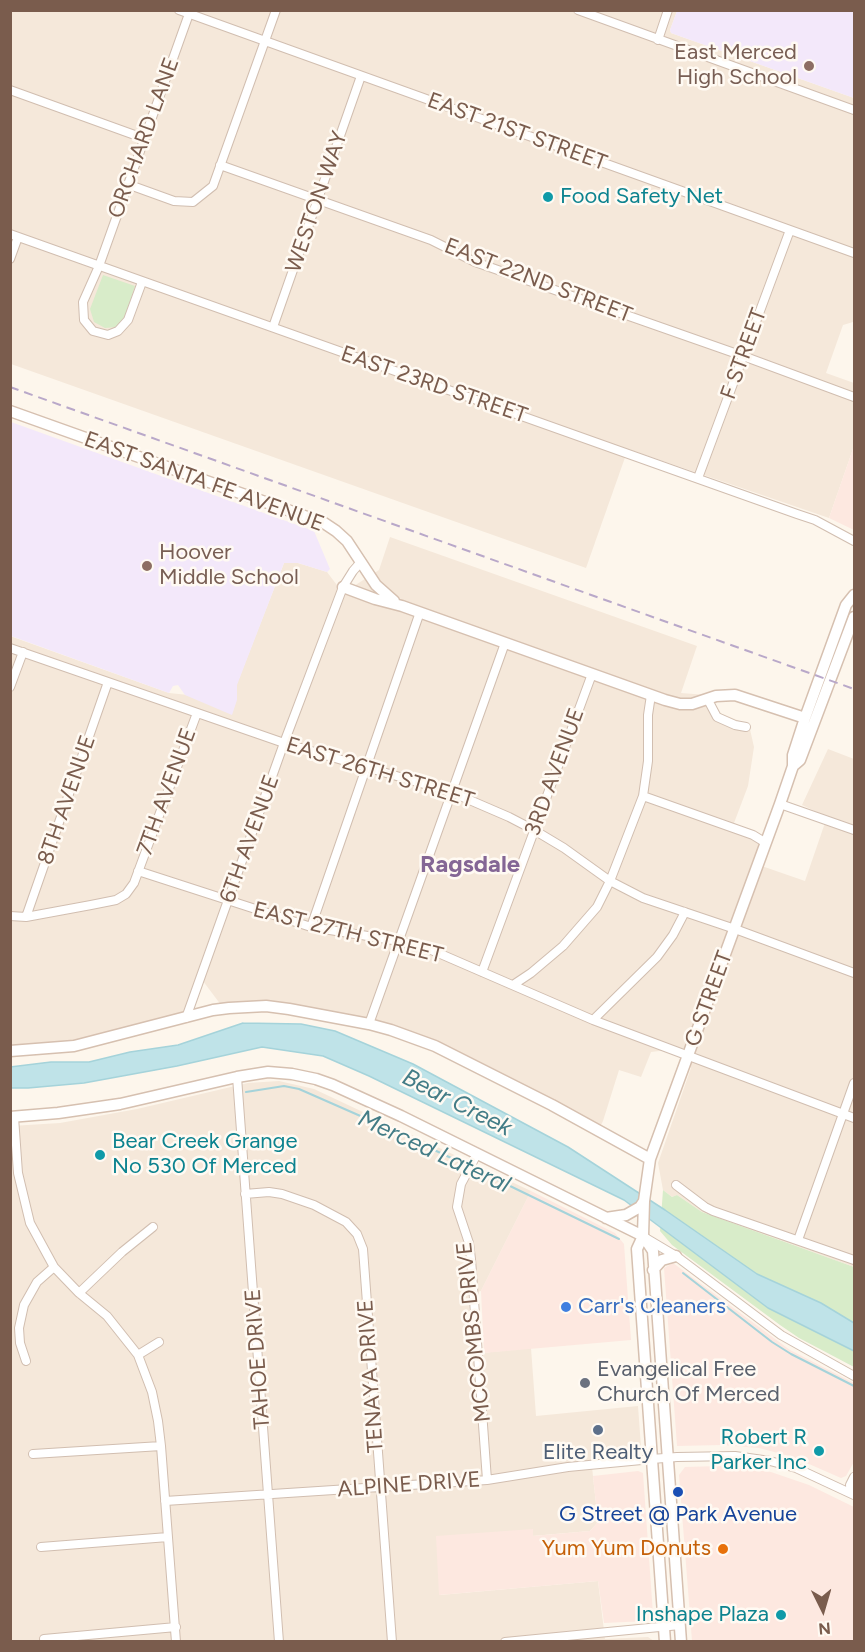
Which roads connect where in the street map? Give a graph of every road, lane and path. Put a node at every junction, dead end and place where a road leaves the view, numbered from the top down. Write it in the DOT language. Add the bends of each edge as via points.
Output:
graph roads {
  1 [pos="179,10"];
  2 [pos="276,10"];
  3 [pos="578,10"];
  4 [pos="668,10"];
  5 [pos="189,12"];
  6 [pos="658,39"];
  7 [pos="265,41"];
  8 [pos="361,76"];
  9 [pos="10,90"];
  10 [pos="855,110"];
  11 [pos="143,138"];
  12 [pos="220,165"];
  13 [pos="128,184"];
  14 [pos="318,199"];
  15 [pos="790,230"];
  16 [pos="14,236"];
  17 [pos="855,253"];
  18 [pos="10,259"];
  19 [pos="99,266"];
  20 [pos="142,282"];
  21 [pos="273,327"];
  22 [pos="743,356"];
  23 [pos="855,397"];
  24 [pos="10,411"];
  25 [pos="698,478"];
  26 [pos="855,541"];
  27 [pos="360,563"];
  28 [pos="343,587"];
  29 [pos="855,594"];
  30 [pos="402,606"];
  31 [pos="420,612"];
  32 [pos="855,617"];
  33 [pos="505,643"];
  34 [pos="10,648"];
  35 [pos="23,652"];
  36 [pos="592,674"];
  37 [pos="108,682"];
  38 [pos="10,687"];
  39 [pos="651,695"];
  40 [pos="708,700"];
  41 [pos="197,713"];
  42 [pos="805,718"];
  43 [pos="746,727"];
  44 [pos="284,742"];
  45 [pos="366,766"];
  46 [pos="793,766"];
  47 [pos="452,792"];
  48 [pos="643,796"];
  49 [pos="780,804"];
  50 [pos="534,830"];
  51 [pos="855,830"];
  52 [pos="766,843"];
  53 [pos="138,871"];
  54 [pos="610,881"];
  55 [pos="227,901"];
  56 [pos="685,912"];
  57 [pos="10,916"];
  58 [pos="26,917"];
  59 [pos="311,927"];
  60 [pos="735,929"];
  61 [pos="399,941"];
  62 [pos="482,972"];
  63 [pos="855,973"];
  64 [pos="513,985"];
  65 [pos="186,1018"];
  66 [pos="593,1020"];
  67 [pos="369,1024"];
  68 [pos="10,1051"];
  69 [pos="688,1057"];
  70 [pos="237,1077"];
  71 [pos="855,1083"];
  72 [pos="843,1114"];
  73 [pos="12,1117"];
  74 [pos="855,1118"];
  75 [pos="475,1157"];
  76 [pos="650,1159"];
  77 [pos="676,1185"];
  78 [pos="245,1194"];
  79 [pos="644,1201"];
  80 [pos="606,1218"];
  81 [pos="153,1227"];
  82 [pos="643,1230"];
  83 [pos="798,1240"];
  84 [pos="676,1256"];
  85 [pos="855,1260"];
  86 [pos="54,1267"];
  87 [pos="653,1270"];
  88 [pos="79,1293"];
  89 [pos="159,1342"];
  90 [pos="138,1355"];
  91 [pos="26,1361"];
  92 [pos="855,1376"];
  93 [pos="161,1446"];
  94 [pos="33,1455"];
  95 [pos="667,1458"];
  96 [pos="652,1459"];
  97 [pos="855,1478"];
  98 [pos="487,1480"];
  99 [pos="380,1487"];
  100 [pos="853,1494"];
  101 [pos="268,1495"];
  102 [pos="165,1501"];
  103 [pos="168,1537"];
  104 [pos="41,1546"];
  105 [pos="680,1625"];
  106 [pos="176,1627"];
  107 [pos="664,1627"];
  108 [pos="44,1639"];
  109 [pos="176,1641"];
  110 [pos="279,1641"];
  111 [pos="392,1641"];
  112 [pos="505,1641"];
  113 [pos="665,1641"];
  114 [pos="681,1641"];
  1 -- 5 [label="street, EAST 21ST STREET"];
  2 -- 7 [label="street"];
  3 -- 6 [label="street"];
  4 -- 6 [label="street"];
  5 -- 7 [label="street, EAST 21ST STREET"];
  5 -- 11 [label="street, ORCHARD LANE"];
  6 -- 10 [label="street"];
  7 -- 8 [label="street, EAST 21ST STREET"];
  7 -- 12 [label="street"];
  8 -- 14 [label="street, WESTON WAY"];
  8 -- 15 [label="street, EAST 21ST STREET"];
  9 -- 11 [label="street"];
  11 -- 13 [label="street, ORCHARD LANE"];
  12 -- 13 [label="street" via="213,186 193,202 174,201"];
  12 -- 14 [label="street, EAST 22ND STREET"];
  13 -- 19 [label="street, ORCHARD LANE"];
  14 -- 21 [label="street, WESTON WAY"];
  14 -- 22 [label="street, EAST 22ND STREET" via="431,240 476,262"];
  15 -- 17 [label="street, EAST 21ST STREET"];
  15 -- 22 [label="street, F STREET"];
  16 -- 18 [label="street"];
  16 -- 19 [label="street, EAST 23RD STREET"];
  19 -- 20 [label="street, EAST 23RD STREET"];
  19 -- 20 [label="street, ORCHARD LANE" via="83,302 84,320 93,331 118,331 128,320"];
  20 -- 21 [label="street, EAST 23RD STREET"];
  21 -- 25 [label="street, EAST 23RD STREET"];
  22 -- 23 [label="street, EAST 22ND STREET"];
  22 -- 25 [label="street, F STREET"];
  24 -- 27 [label="street, EAST SANTA FE AVENUE" via="324,523 347,541"];
  25 -- 26 [label="street, EAST 23RD STREET" via="815,520"];
  27 -- 28 [label="street, 6TH AVENUE"];
  27 -- 30 [label="street, EAST SANTA FE AVENUE" via="382,592"];
  28 -- 30 [label="street, EAST SANTA FE AVENUE"];
  28 -- 44 [label="street, 6TH AVENUE"];
  29 -- 42 [label="street, G STREET" via="846,605"];
  30 -- 31 [label="street, EAST SANTA FE AVENUE"];
  31 -- 33 [label="street, EAST SANTA FE AVENUE"];
  31 -- 45 [label="street"];
  32 -- 46 [label="street, G STREET" via="800,760"];
  33 -- 36 [label="street, EAST SANTA FE AVENUE"];
  33 -- 47 [label="street"];
  34 -- 35 [label="street, EAST 26TH STREET"];
  35 -- 37 [label="street, EAST 26TH STREET"];
  35 -- 38 [label="street"];
  36 -- 39 [label="street, EAST SANTA FE AVENUE"];
  36 -- 50 [label="street, 3RD AVENUE"];
  37 -- 41 [label="street, EAST 26TH STREET"];
  37 -- 58 [label="street, 8TH AVENUE"];
  39 -- 40 [label="street, EAST SANTA FE AVENUE" via="680,704"];
  39 -- 48 [label="street"];
  40 -- 42 [label="street, EAST SANTA FE AVENUE" via="739,695"];
  40 -- 43 [label="street" via="717,717"];
  41 -- 44 [label="street, EAST 26TH STREET"];
  41 -- 53 [label="street, 7TH AVENUE"];
  42 -- 46 [label="street, G STREET" via="792,754"];
  44 -- 45 [label="street, EAST 26TH STREET"];
  44 -- 55 [label="street, 6TH AVENUE"];
  45 -- 47 [label="street, EAST 26TH STREET"];
  45 -- 59 [label="street"];
  46 -- 49 [label="street, G STREET"];
  47 -- 50 [label="street, EAST 26TH STREET"];
  47 -- 61 [label="street"];
  48 -- 52 [label="street"];
  48 -- 54 [label="street"];
  49 -- 51 [label="street"];
  49 -- 52 [label="street, G STREET"];
  50 -- 54 [label="street, EAST 26TH STREET"];
  50 -- 62 [label="street, 3RD AVENUE"];
  52 -- 60 [label="street, G STREET"];
  53 -- 55 [label="street, EAST 27TH STREET"];
  53 -- 58 [label="street, 7TH AVENUE" via="126,894 116,900"];
  54 -- 56 [label="street, EAST 26TH STREET" via="643,898"];
  54 -- 64 [label="street" via="597,907 563,946"];
  55 -- 59 [label="street, EAST 27TH STREET"];
  55 -- 65 [label="street, 6TH AVENUE"];
  56 -- 60 [label="street, EAST 26TH STREET"];
  56 -- 66 [label="street" via="657,957"];
  57 -- 58 [label="street, 7TH AVENUE"];
  59 -- 61 [label="street, EAST 27TH STREET"];
  60 -- 63 [label="street, EAST 26TH STREET"];
  60 -- 69 [label="street, G STREET"];
  61 -- 62 [label="street, EAST 27TH STREET" via="429,949"];
  61 -- 67 [label="street"];
  62 -- 64 [label="street, EAST 27TH STREET"];
  64 -- 66 [label="street, EAST 27TH STREET"];
  65 -- 67 [label="street" via="213,1010 267,1006"];
  65 -- 68 [label="street" via="74,1046"];
  66 -- 69 [label="street, EAST 27TH STREET"];
  67 -- 76 [label="street" via="435,1046"];
  69 -- 72 [label="street, EAST 27TH STREET"];
  69 -- 76 [label="street, G STREET"];
  70 -- 73 [label="street" via="120,1104"];
  70 -- 75 [label="street" via="268,1072 316,1079 401,1116"];
  70 -- 78 [label="street, TAHOE DRIVE"];
  71 -- 72 [label="street"];
  72 -- 74 [label="street, EAST 27TH STREET"];
  72 -- 83 [label="street"];
  73 -- 86 [label="street" via="18,1173 30,1223"];
  75 -- 80 [label="street"];
  75 -- 98 [label="street, MCCOMBS DRIVE" via="461,1184 457,1207 471,1259"];
  76 -- 79 [label="street, G STREET"];
  77 -- 83 [label="street" via="705,1207"];
  78 -- 99 [label="street, TENAYA DRIVE" via="269,1192 302,1200 346,1222 357,1234 363,1249"];
  78 -- 101 [label="street, TAHOE DRIVE"];
  79 -- 80 [label="street" via="627,1215"];
  79 -- 82 [label="street, G STREET"];
  80 -- 82 [label="street"];
  81 -- 88 [label="street"];
  82 -- 84 [label="street"];
  82 -- 87 [label="street, G STREET" via="653,1251"];
  82 -- 96 [label="street, G STREET" via="637,1249"];
  83 -- 85 [label="street"];
  84 -- 87 [label="street" via="662,1260"];
  84 -- 92 [label="street" via="781,1335"];
  86 -- 88 [label="street"];
  86 -- 91 [label="street" via="37,1282 24,1305 20,1343"];
  87 -- 95 [label="street, G STREET"];
  88 -- 90 [label="street" via="107,1316"];
  89 -- 90 [label="street"];
  90 -- 93 [label="street" via="152,1392"];
  93 -- 94 [label="street"];
  93 -- 102 [label="street"];
  95 -- 96 [label="street, ALPINE DRIVE"];
  95 -- 100 [label="street, ALPINE DRIVE" via="735,1456 770,1461 796,1468"];
  95 -- 105 [label="street, G STREET"];
  96 -- 98 [label="street, ALPINE DRIVE"];
  96 -- 107 [label="street, G STREET"];
  97 -- 100 [label="street" via="850,1485"];
  98 -- 99 [label="street, ALPINE DRIVE"];
  99 -- 101 [label="street, ALPINE DRIVE"];
  99 -- 111 [label="street, TENAYA DRIVE"];
  101 -- 102 [label="street, ALPINE DRIVE"];
  101 -- 110 [label="street, TAHOE DRIVE"];
  102 -- 103 [label="street"];
  103 -- 104 [label="street"];
  103 -- 106 [label="street"];
  105 -- 107 [label="street"];
  105 -- 114 [label="street, G STREET"];
  106 -- 108 [label="street"];
  106 -- 109 [label="street"];
  107 -- 112 [label="street"];
  107 -- 113 [label="street, G STREET"];
}
